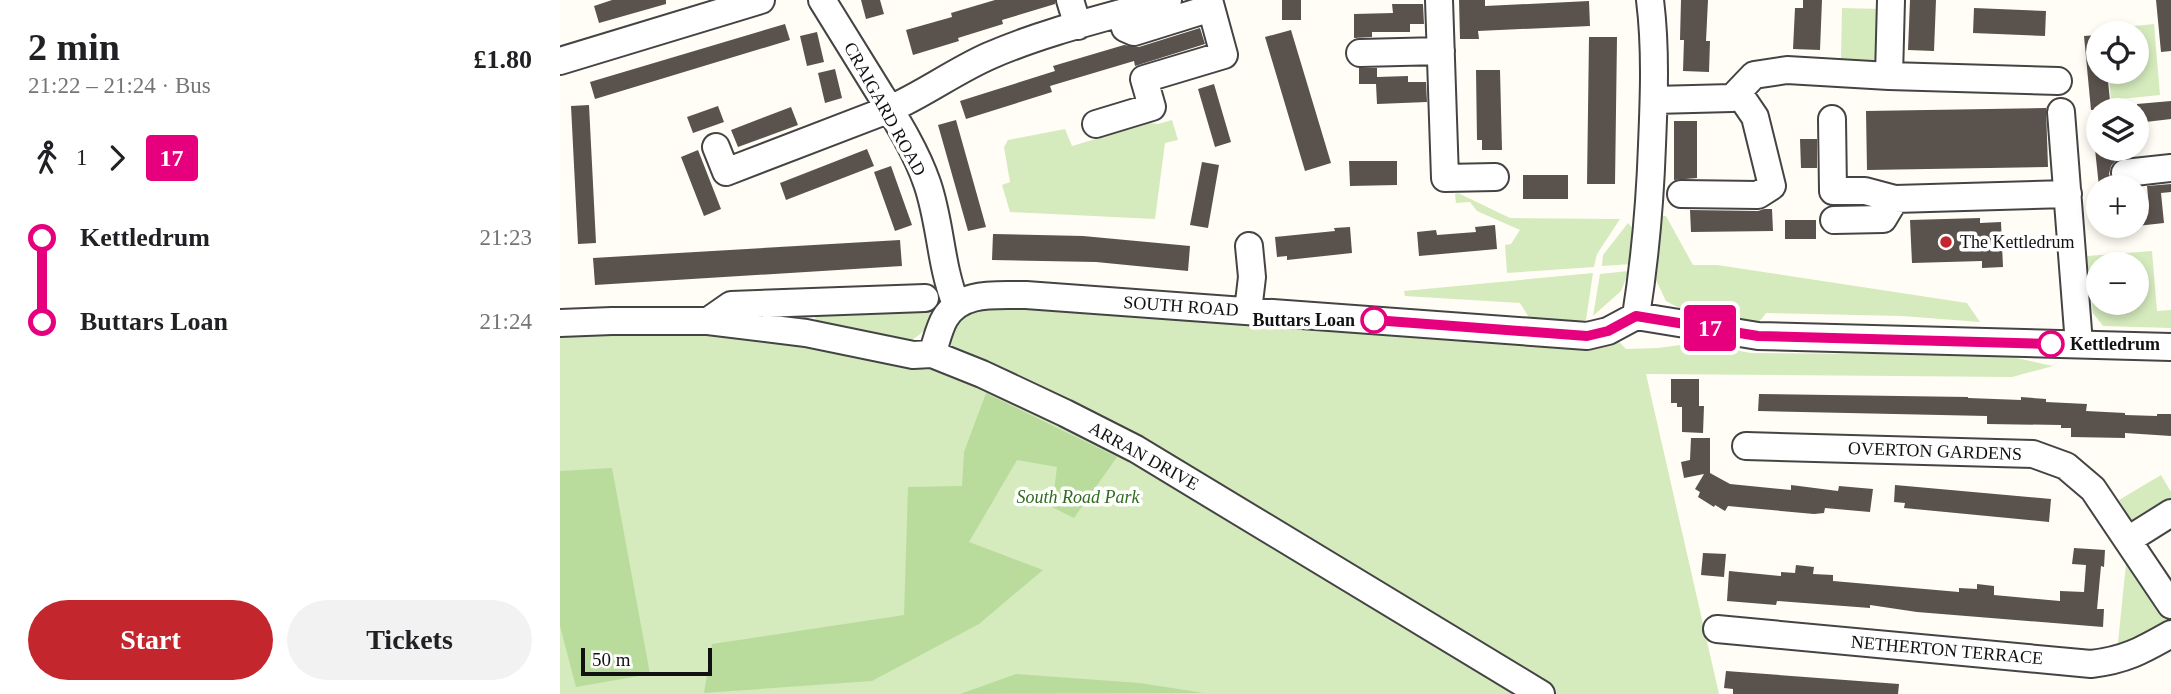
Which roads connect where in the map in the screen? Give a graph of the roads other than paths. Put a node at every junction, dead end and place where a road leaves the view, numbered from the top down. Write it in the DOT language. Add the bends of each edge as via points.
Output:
graph roads {
  1 [pos="761,0"];
  2 [pos="822,0"];
  3 [pos="1070,0"];
  4 [pos="1168,0"];
  5 [pos="1439,0"];
  6 [pos="1650,0"];
  7 [pos="1891,0"];
  8 [pos="1210,4"];
  9 [pos="1121,14"];
  10 [pos="1078,26"];
  11 [pos="1441,51"];
  12 [pos="1360,53"];
  13 [pos="560,61"];
  14 [pos="1889,76"];
  15 [pos="2058,80"];
  16 [pos="1738,92"];
  17 [pos="1654,100"];
  18 [pos="890,110"];
  19 [pos="2062,112"];
  20 [pos="1832,118"];
  21 [pos="1096,124"];
  22 [pos="716,147"];
  23 [pos="2171,168"];
  24 [pos="2125,173"];
  25 [pos="1494,177"];
  26 [pos="1681,194"];
  27 [pos="2068,194"];
  28 [pos="1895,199"];
  29 [pos="1834,220"];
  30 [pos="1249,246"];
  31 [pos="925,299"];
  32 [pos="809,303"];
  33 [pos="956,304"];
  34 [pos="1248,311"];
  35 [pos="1636,316"];
  36 [pos="708,321"];
  37 [pos="560,323"];
  38 [pos="806,333"];
  39 [pos="2079,344"];
  40 [pos="2171,347"];
  41 [pos="932,354"];
  42 [pos="1746,446"];
  43 [pos="2171,513"];
  44 [pos="2128,540"];
  45 [pos="2171,605"];
  46 [pos="1717,629"];
  47 [pos="2171,634"];
  48 [pos="1541,694"];
  1 -- 13 [label="street"];
  2 -- 18 [label="street, CRAIGARD ROAD"];
  3 -- 10 [label="street"];
  4 -- 9 [label="street"];
  5 -- 11 [label="street"];
  6 -- 17 [label="street"];
  7 -- 14 [label="street"];
  8 -- 9 [label="street" via="1134,32 1125,28"];
  8 -- 21 [label="street" via="1224,55 1144,79 1152,107"];
  9 -- 10 [label="street"];
  10 -- 18 [label="street" via="987,57"];
  11 -- 12 [label="street"];
  11 -- 25 [label="street" via="1445,178"];
  14 -- 15 [label="street"];
  14 -- 16 [label="street" via="1787,70 1755,75"];
  16 -- 17 [label="street" via="1732,98"];
  16 -- 26 [label="street" via="1755,117 1772,186 1758,195"];
  17 -- 35 [label="street" via="1649,216"];
  18 -- 22 [label="street" via="726,172"];
  18 -- 33 [label="street, CRAIGARD ROAD" via="927,183"];
  19 -- 27 [label="street"];
  20 -- 28 [label="street" via="1833,191 1865,191"];
  23 -- 24 [label="street"];
  27 -- 28 [label="street"];
  27 -- 39 [label="street"];
  28 -- 29 [label="street" via="1883,219"];
  30 -- 34 [label="street"];
  31 -- 32 [label="street"];
  32 -- 36 [label="street" via="731,305"];
  32 -- 38 [label="street"];
  33 -- 34 [label="street, SOUTH ROAD" via="974,297 1026,295"];
  33 -- 41 [label="street" via="944,319"];
  34 -- 35 [label="street, SOUTH ROAD" via="1587,336"];
  35 -- 39 [label="street" via="1758,336"];
  36 -- 37 [label="street"];
  36 -- 38 [label="street, ARRAN DRIVE"];
  38 -- 41 [label="street, ARRAN DRIVE" via="913,355"];
  39 -- 40 [label="street"];
  41 -- 48 [label="street, ARRAN DRIVE" via="1136,449"];
  42 -- 44 [label="street, OVERTON GARDENS" via="2033,454 2066,466 2093,489"];
  43 -- 44 [label="street"];
  44 -- 45 [label="street, OVERTON GARDENS"];
  46 -- 47 [label="street, NETHERTON TERRACE" via="2091,664 2116,661"];
}
